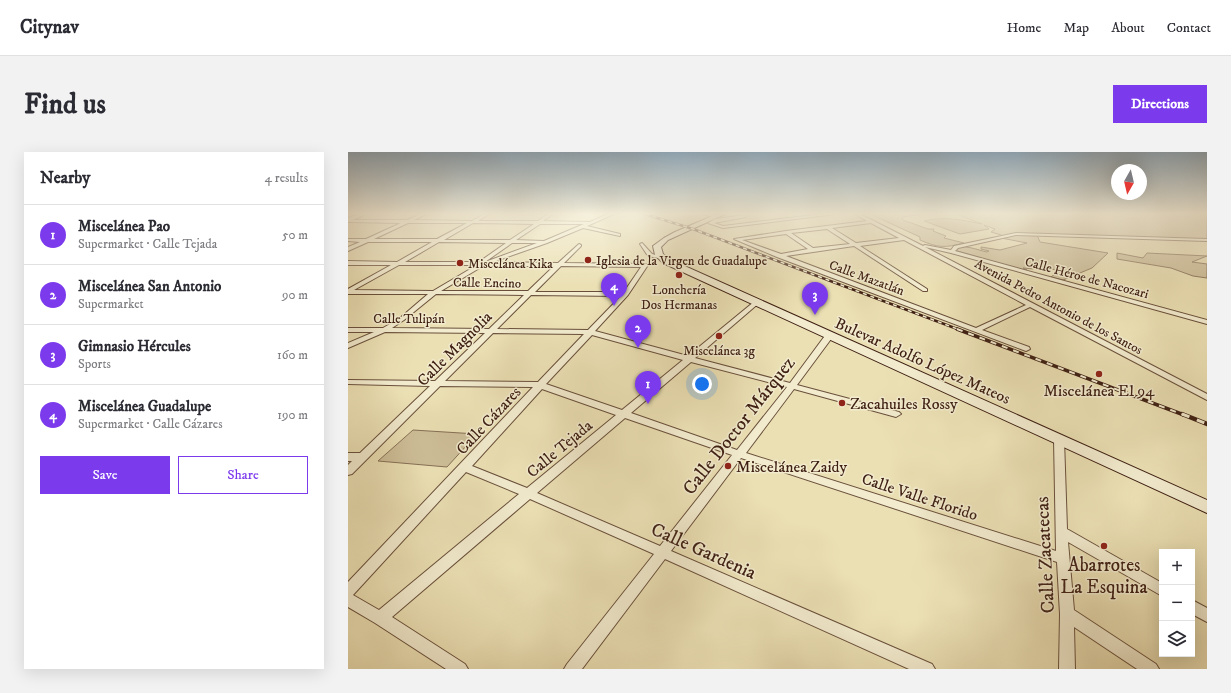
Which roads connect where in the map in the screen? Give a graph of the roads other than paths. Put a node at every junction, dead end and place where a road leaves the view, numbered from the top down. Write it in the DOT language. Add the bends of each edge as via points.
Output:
graph roads {
  1 [pos="371,238"];
  2 [pos="444,238"];
  3 [pos="517,238"];
  4 [pos="556,238"];
  5 [pos="668,238"];
  6 [pos="672,238"];
  7 [pos="748,238"];
  8 [pos="795,238"];
  9 [pos="845,238"];
  10 [pos="997,238"];
  11 [pos="1147,238"];
  12 [pos="903,239"];
  13 [pos="348,240"];
  14 [pos="367,240"];
  15 [pos="440,240"];
  16 [pos="1207,240"];
  17 [pos="513,241"];
  18 [pos="546,242"];
  19 [pos="642,244"];
  20 [pos="913,244"];
  21 [pos="580,245"];
  22 [pos="856,245"];
  23 [pos="348,249"];
  24 [pos="812,250"];
  25 [pos="952,252"];
  26 [pos="778,256"];
  27 [pos="661,258"];
  28 [pos="348,263"];
  29 [pos="398,264"];
  30 [pos="482,264"];
  31 [pos="560,264"];
  32 [pos="925,290"];
  33 [pos="348,292"];
  34 [pos="435,292"];
  35 [pos="531,293"];
  36 [pos="626,294"];
  37 [pos="760,301"];
  38 [pos="1030,305"];
  39 [pos="1207,322"];
  40 [pos="348,330"];
  41 [pos="385,330"];
  42 [pos="977,330"];
  43 [pos="492,331"];
  44 [pos="589,332"];
  45 [pos="830,335"];
  46 [pos="348,346"];
  47 [pos="1026,349"];
  48 [pos="691,358"];
  49 [pos="348,382"];
  50 [pos="438,384"];
  51 [pos="540,385"];
  52 [pos="792,386"];
  53 [pos="1207,397"];
  54 [pos="896,414"];
  55 [pos="624,415"];
  56 [pos="1064,440"];
  57 [pos="739,454"];
  58 [pos="348,457"];
  59 [pos="363,457"];
  60 [pos="465,467"];
  61 [pos="348,471"];
  62 [pos="530,494"];
  63 [pos="1207,499"];
  64 [pos="1207,507"];
  65 [pos="1061,532"];
  66 [pos="664,552"];
  67 [pos="1064,559"];
  68 [pos="1159,588"];
  69 [pos="348,591"];
  70 [pos="348,600"];
  71 [pos="1195,609"];
  72 [pos="1067,614"];
  73 [pos="1207,615"];
  74 [pos="380,618"];
  75 [pos="460,669"];
  76 [pos="572,669"];
  77 [pos="927,669"];
  78 [pos="1067,669"];
  79 [pos="1151,669"];
  1 -- 14 [label="street"];
  2 -- 15 [label="street"];
  3 -- 17 [label="street"];
  4 -- 18 [label="street"];
  5 -- 27 [label="main road, Bulevar Adolfo López Mateos" via="658,246"];
  6 -- 37 [label="main road, Bulevar Adolfo López Mateos" via="664,246 664,253 685,266"];
  7 -- 26 [label="street" via="736,240"];
  8 -- 24 [label="street"];
  9 -- 22 [label="street"];
  10 -- 25 [label="street" via="956,247"];
  11 -- 16 [label="street"];
  12 -- 20 [label="street, Avenida Pedro Antonio de los Santos"];
  12 -- 22 [label="street, Calle Mazatlán"];
  13 -- 14 [label="street"];
  14 -- 15 [label="street"];
  14 -- 23 [label="street"];
  15 -- 17 [label="street"];
  15 -- 29 [label="street"];
  17 -- 18 [label="street"];
  17 -- 30 [label="street"];
  18 -- 30 [label="street"];
  19 -- 27 [label="street" via="650,255"];
  20 -- 25 [label="street, Calle Héroe de Nacozari"];
  20 -- 38 [label="street, Avenida Pedro Antonio de los Santos"];
  21 -- 31 [label="street, Calle Magnolia"];
  22 -- 24 [label="street, Calle Mazatlán"];
  22 -- 32 [label="street"];
  24 -- 26 [label="street, Calle Mazatlán"];
  25 -- 39 [label="street, Calle Héroe de Nacozari"];
  26 -- 42 [label="street, Calle Mazatlán"];
  27 -- 37 [label="main road, Bulevar Adolfo López Mateos"];
  28 -- 29 [label="street"];
  29 -- 30 [label="street"];
  29 -- 33 [label="street"];
  30 -- 31 [label="street"];
  30 -- 34 [label="street"];
  31 -- 35 [label="street, Calle Magnolia"];
  31 -- 36 [label="street, Calle Cázares" via="645,265"];
  33 -- 34 [label="street, Calle Encino"];
  34 -- 35 [label="street, Calle Encino"];
  34 -- 41 [label="street"];
  35 -- 36 [label="street, Calle Encino"];
  35 -- 43 [label="street, Calle Magnolia"];
  36 -- 44 [label="street, Calle Cázares"];
  37 -- 45 [label="main road, Bulevar Adolfo López Mateos"];
  37 -- 48 [label="street, Calle Tejada"];
  37 -- 56 [label="main road, Bulevar Adolfo López Mateos"];
  38 -- 42 [label="street"];
  38 -- 53 [label="street, Avenida Pedro Antonio de los Santos"];
  40 -- 41 [label="street, Calle Tulipán"];
  41 -- 43 [label="street, Calle Tulipán"];
  41 -- 46 [label="street"];
  42 -- 47 [label="street, Calle Mazatlán"];
  43 -- 44 [label="street, Calle Tulipán"];
  43 -- 50 [label="street, Calle Magnolia"];
  44 -- 48 [label="street, Calle Tulipán"];
  44 -- 51 [label="street, Calle Cázares"];
  45 -- 52 [label="street, Calle Doctor Márquez"];
  45 -- 56 [label="main road, Bulevar Adolfo López Mateos"];
  48 -- 52 [label="street, Calle Tulipán"];
  48 -- 55 [label="street, Calle Tejada"];
  49 -- 50 [label="street, Calle Valle Florido"];
  50 -- 51 [label="street, Calle Valle Florido"];
  50 -- 59 [label="street, Calle Magnolia"];
  51 -- 55 [label="street, Calle Valle Florido"];
  51 -- 60 [label="street, Calle Cázares"];
  52 -- 54 [label="street, Calle Tulipán"];
  52 -- 57 [label="street, Calle Doctor Márquez"];
  55 -- 57 [label="street, Calle Valle Florido"];
  55 -- 62 [label="street, Calle Tejada"];
  56 -- 63 [label="main road, Bulevar Adolfo López Mateos"];
  56 -- 64 [label="main road, Bulevar Adolfo López Mateos"];
  56 -- 65 [label="street, Calle Zacatecas"];
  57 -- 66 [label="street, Calle Doctor Márquez"];
  57 -- 67 [label="street, Calle Valle Florido"];
  58 -- 59 [label="street"];
  59 -- 61 [label="street, Calle Magnolia"];
  60 -- 62 [label="street, Calle Gardenia"];
  60 -- 69 [label="street, Calle Cázares"];
  62 -- 66 [label="street, Calle Gardenia"];
  62 -- 74 [label="street, Calle Tejada"];
  65 -- 67 [label="street, Calle Zacatecas"];
  65 -- 68 [label="street"];
  66 -- 76 [label="street, Calle Doctor Márquez"];
  66 -- 77 [label="street, Calle Gardenia"];
  67 -- 72 [label="street, Calle Zacatecas"];
  70 -- 74 [label="street"];
  71 -- 73 [label="street"];
  72 -- 78 [label="street, Calle Zacatecas"];
  72 -- 79 [label="street"];
  74 -- 75 [label="street"];
}
